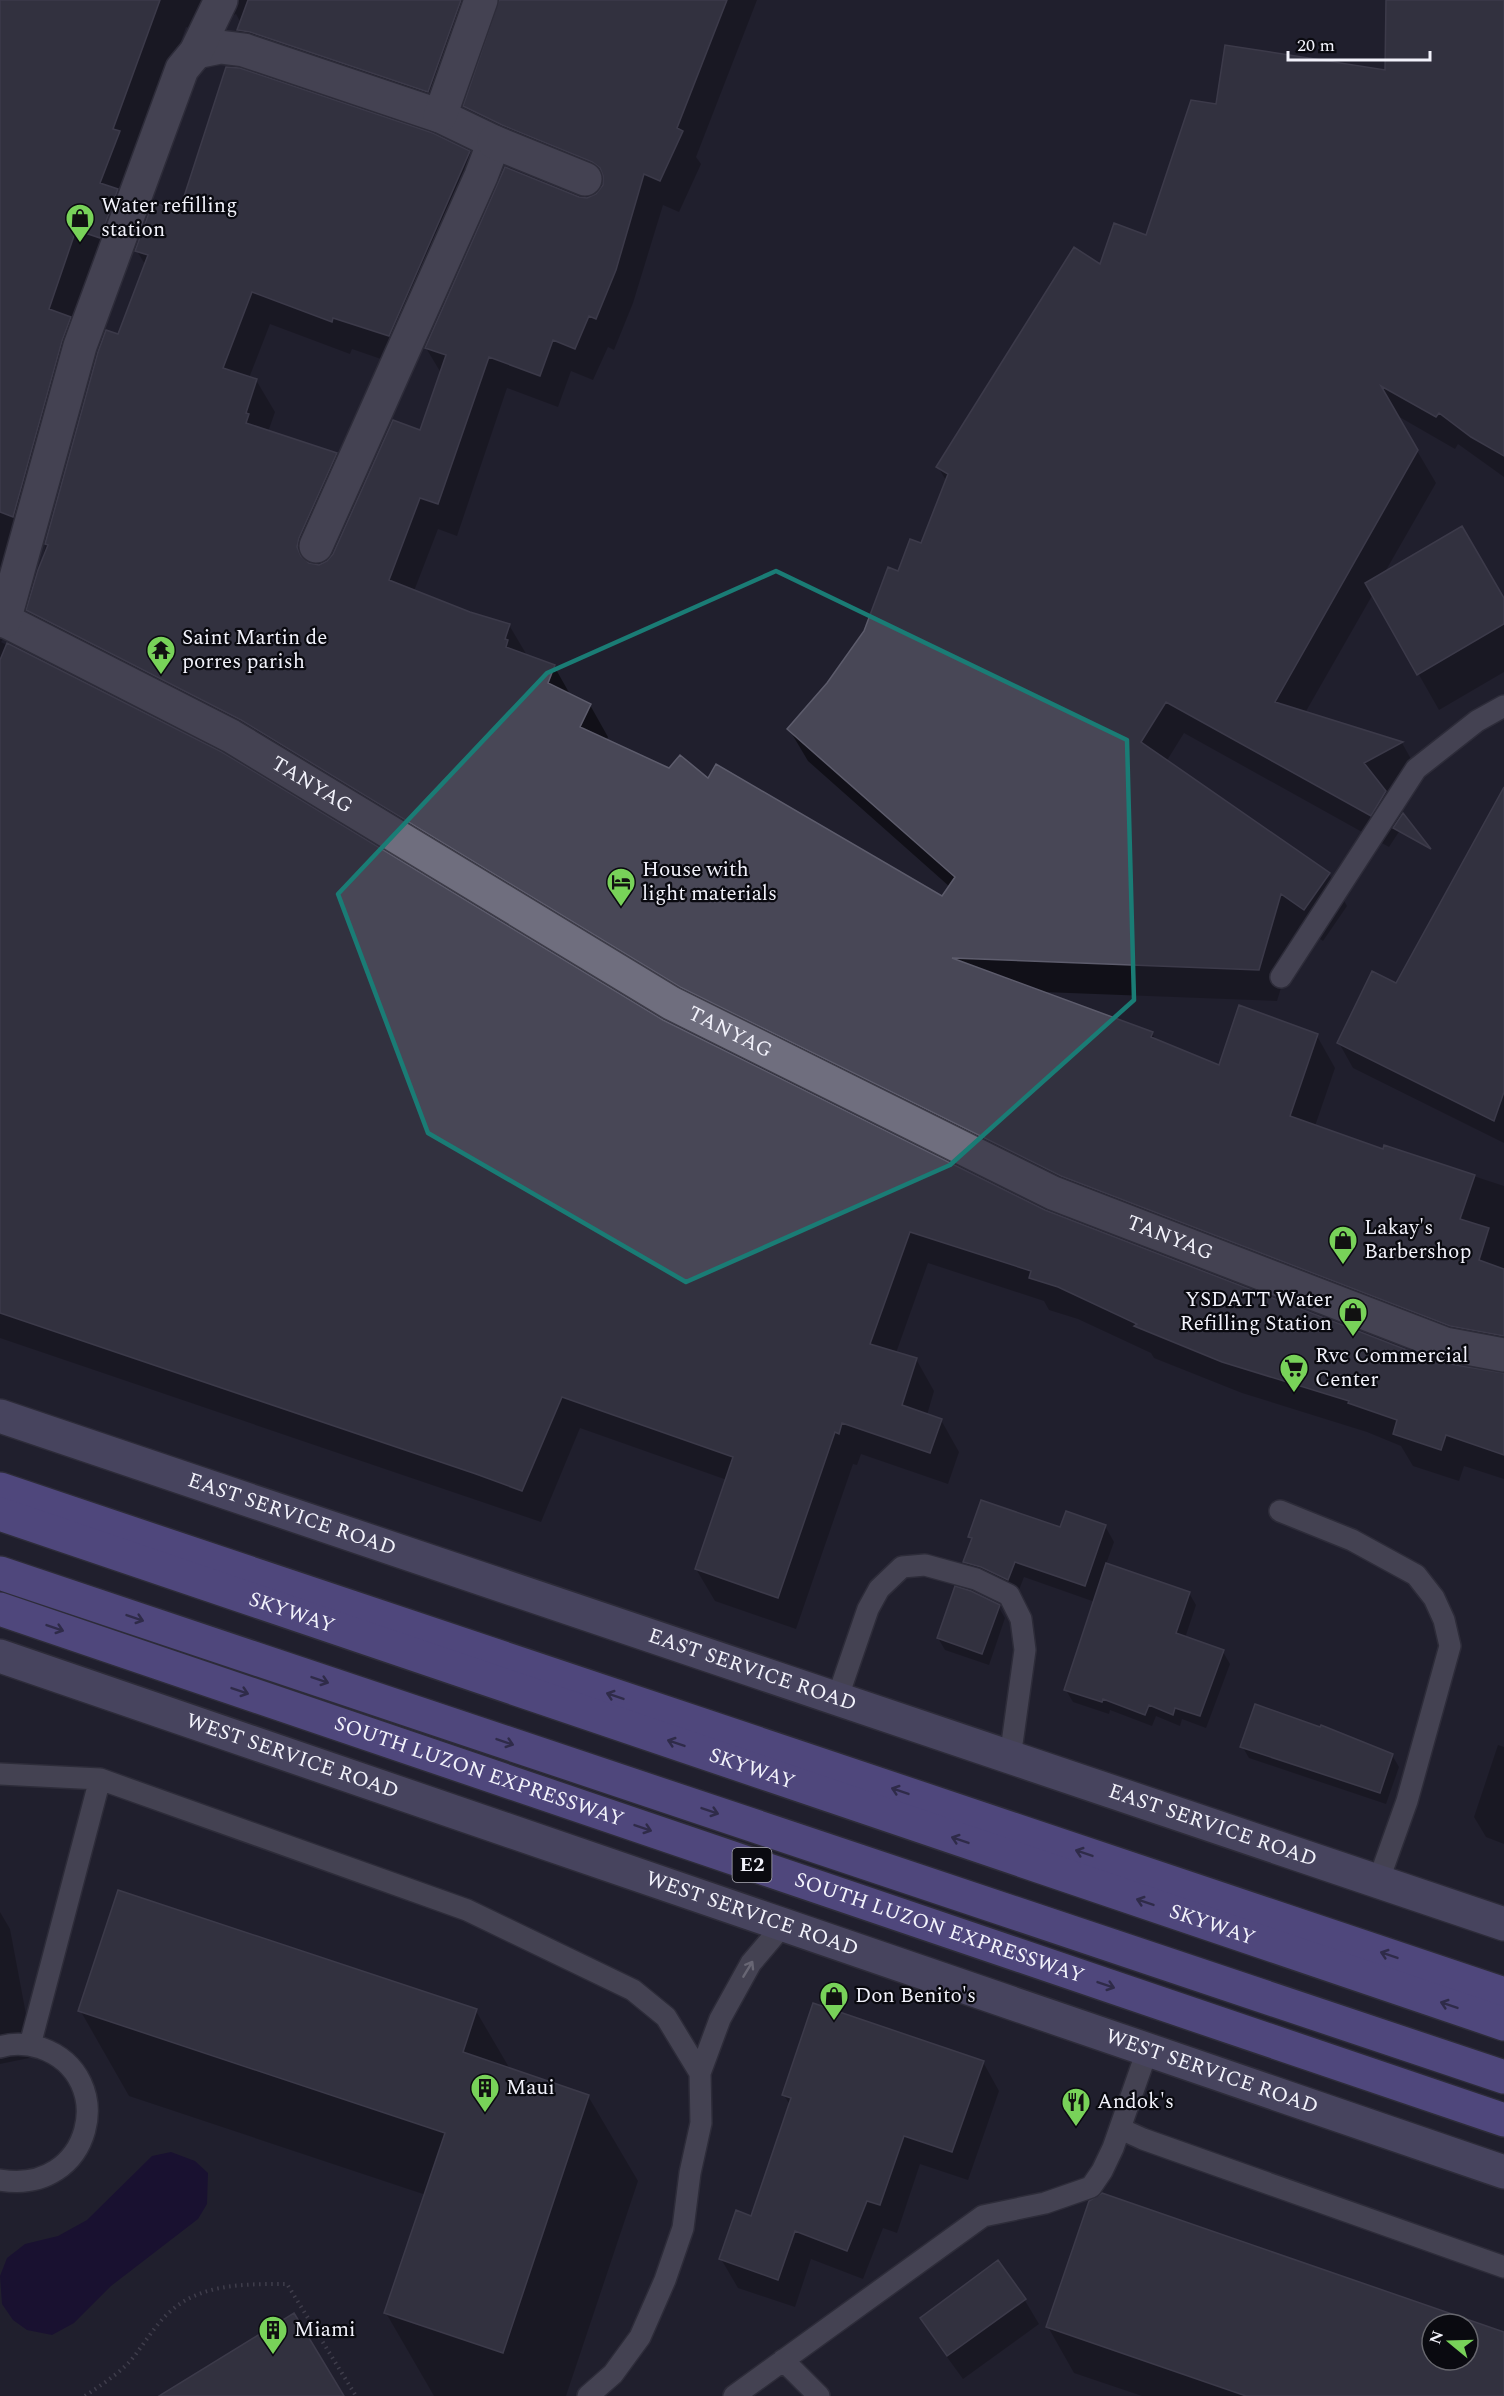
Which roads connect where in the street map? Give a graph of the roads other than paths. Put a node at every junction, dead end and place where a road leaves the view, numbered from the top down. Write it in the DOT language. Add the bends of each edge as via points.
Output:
graph roads {
  1 [pos="221,0"];
  2 [pos="481,0"];
  3 [pos="196,52"];
  4 [pos="440,116"];
  5 [pos="494,142"];
  6 [pos="585,179"];
  7 [pos="316,546"];
  8 [pos="2,620"];
  9 [pos="1504,706"];
  10 [pos="1281,977"];
  11 [pos="1504,1354"];
  12 [pos="0,1416"];
  13 [pos="0,1490"];
  14 [pos="1280,1511"];
  15 [pos="0,1515"];
  16 [pos="0,1573"];
  17 [pos="0,1609"];
  18 [pos="0,1656"];
  19 [pos="837,1699"];
  20 [pos="1010,1758"];
  21 [pos="0,1774"];
  22 [pos="100,1779"];
  23 [pos="1378,1882"];
  24 [pos="784,1924"];
  25 [pos="1504,1924"];
  26 [pos="1504,1994"];
  27 [pos="1504,2024"];
  28 [pos="30,2045"];
  29 [pos="0,2047"];
  30 [pos="1147,2051"];
  31 [pos="700,2073"];
  32 [pos="1504,2077"];
  33 [pos="1504,2120"];
  34 [pos="1121,2129"];
  35 [pos="1504,2172"];
  36 [pos="0,2180"];
  37 [pos="1504,2268"];
  38 [pos="783,2360"];
  39 [pos="588,2396"];
  40 [pos="734,2396"];
  41 [pos="819,2396"];
  1 -- 3 [label="street"];
  2 -- 4 [label="street"];
  3 -- 4 [label="street" via="220,47 244,50"];
  3 -- 8 [label="street" via="182,69 80,346"];
  4 -- 5 [label="street"];
  5 -- 6 [label="street"];
  5 -- 7 [label="street"];
  8 -- 11 [label="street, TANYAG" via="231,736 671,1003 1053,1193 1445,1344"];
  9 -- 10 [label="lane" via="1477,721 1416,769"];
  12 -- 19 [label="main road, EAST SERVICE ROAD"];
  26 -- 13 [label="highway, one-way"];
  14 -- 23 [label="lane" via="1352,1540 1416,1575 1434,1598 1444,1620 1450,1646 1407,1801"];
  27 -- 15 [label="highway, SKYWAY, one-way"];
  16 -- 32 [label="highway, E2, one-way"];
  17 -- 33 [label="highway, SOUTH LUZON EXPRESSWAY / E2, one-way"];
  18 -- 24 [label="main road, WEST SERVICE ROAD"];
  19 -- 20 [label="main road, EAST SERVICE ROAD"];
  19 -- 20 [label="lane" via="868,1609 879,1589 902,1568 925,1565 976,1579 1009,1594 1021,1619 1026,1650"];
  20 -- 23 [label="main road, EAST SERVICE ROAD"];
  21 -- 22 [label="lane"];
  22 -- 28 [label="lane"];
  22 -- 31 [label="lane" via="467,1910 633,1990 666,2017"];
  23 -- 25 [label="main road, EAST SERVICE ROAD"];
  24 -- 30 [label="main road, WEST SERVICE ROAD"];
  31 -- 24 [label="lane, one-way" via="720,2019 747,1970"];
  28 -- 29 [label="lane"];
  28 -- 36 [label="lane" via="52,2052 70,2067 87,2108 85,2131 76,2152 60,2169 40,2180"];
  30 -- 34 [label="lane"];
  30 -- 35 [label="main road, WEST SERVICE ROAD"];
  31 -- 39 [label="lane" via="701,2123 683,2228 665,2280 640,2337 613,2374"];
  34 -- 37 [label="lane"];
  34 -- 38 [label="lane" via="1091,2187 1045,2203 983,2216"];
  38 -- 40 [label="lane"];
  38 -- 41 [label="lane"];
}
